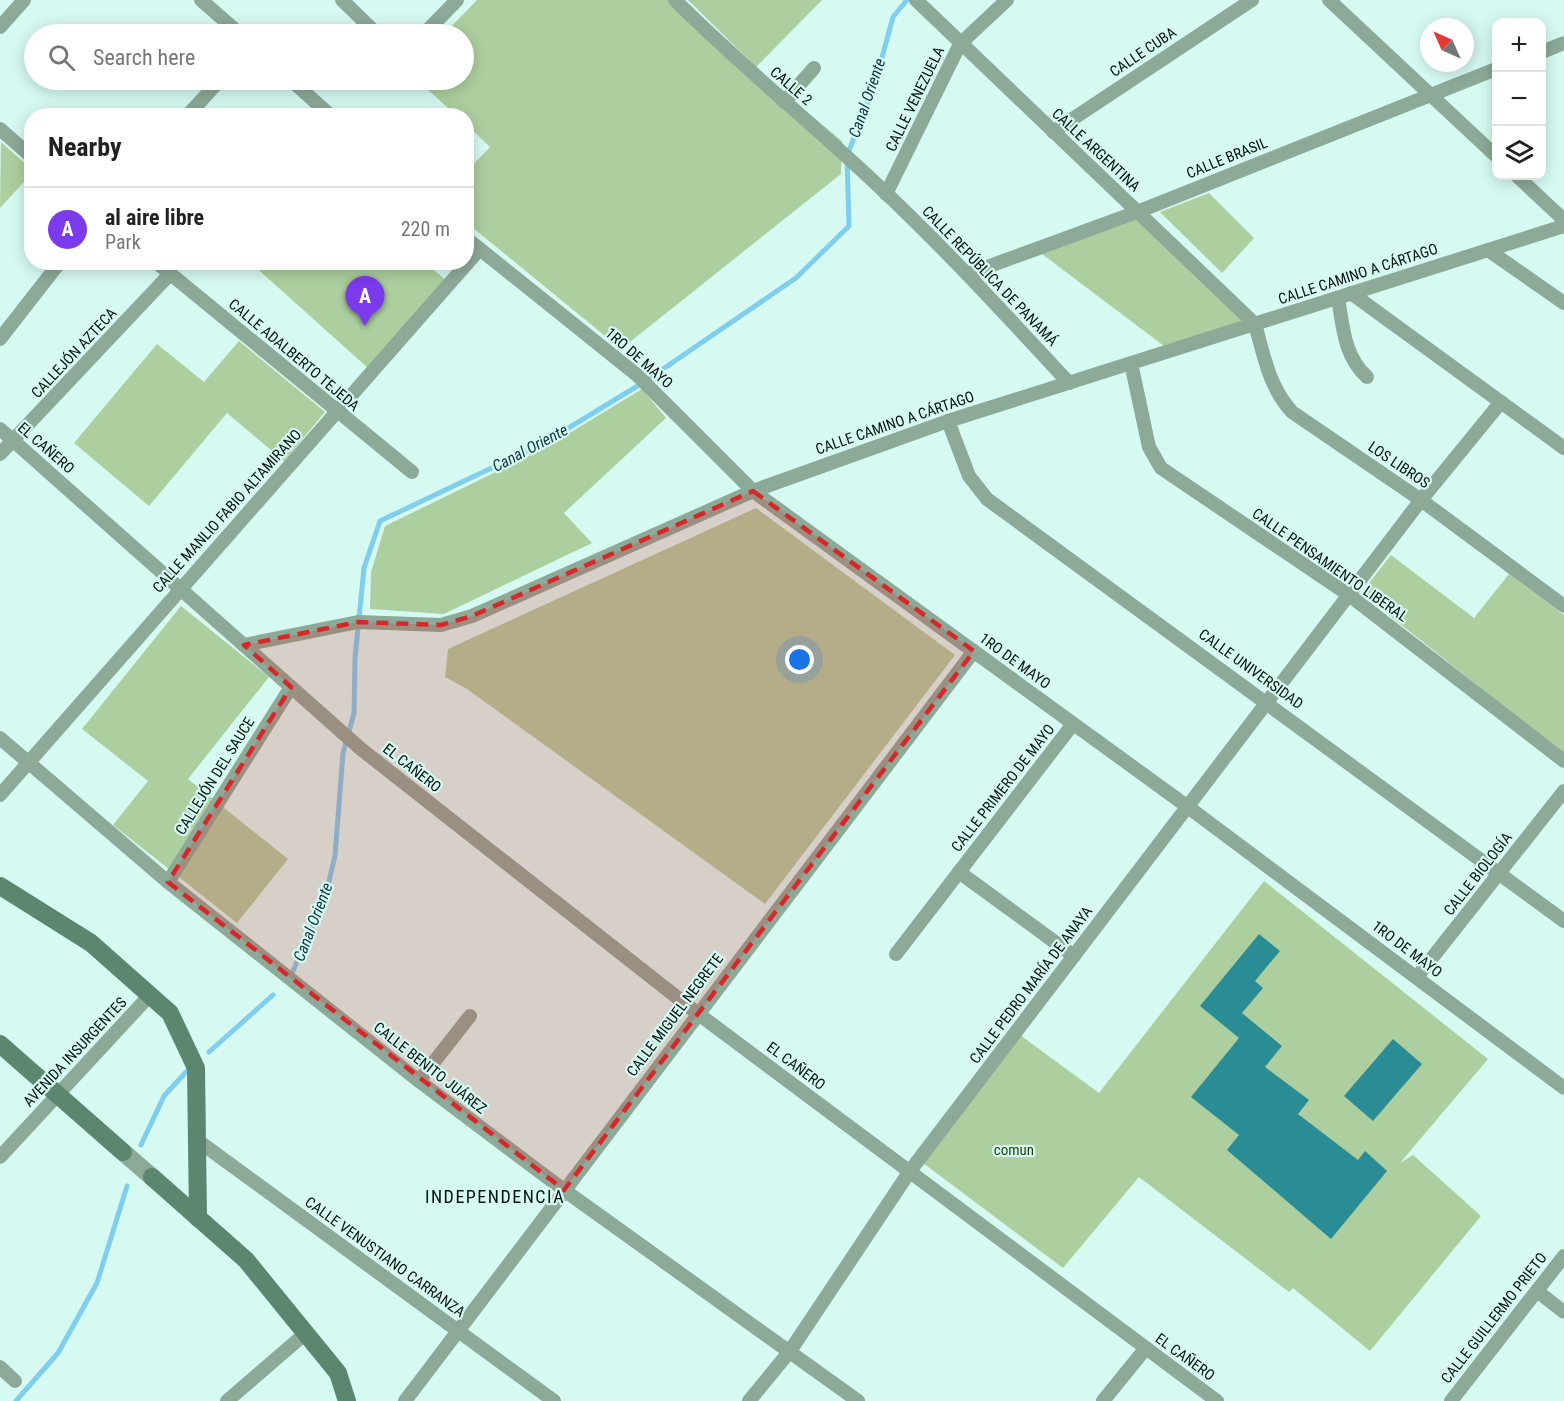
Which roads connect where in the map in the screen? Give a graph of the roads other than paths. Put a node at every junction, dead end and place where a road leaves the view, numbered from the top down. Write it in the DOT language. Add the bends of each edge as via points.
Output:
graph roads {
  1 [pos="24,0"];
  2 [pos="201,0"];
  3 [pos="342,0"];
  4 [pos="457,0"];
  5 [pos="675,0"];
  6 [pos="916,0"];
  7 [pos="1007,0"];
  8 [pos="1252,0"];
  9 [pos="1329,0"];
  10 [pos="229,24"];
  11 [pos="367,24"];
  12 [pos="434,24"];
  13 [pos="0,27"];
  14 [pos="1564,43"];
  15 [pos="960,44"];
  16 [pos="1546,50"];
  17 [pos="814,68"];
  18 [pos="1492,71"];
  19 [pos="210,90"];
  20 [pos="302,90"];
  21 [pos="1431,95"];
  22 [pos="784,102"];
  23 [pos="194,108"];
  24 [pos="322,108"];
  25 [pos="0,129"];
  26 [pos="1053,132"];
  27 [pos="24,150"];
  28 [pos="1492,151"];
  29 [pos="1521,180"];
  30 [pos="886,194"];
  31 [pos="1137,212"];
  32 [pos="1564,220"];
  33 [pos="1564,226"];
  34 [pos="474,245"];
  35 [pos="479,250"];
  36 [pos="1488,250"];
  37 [pos="474,256"];
  38 [pos="54,270"];
  39 [pos="165,270"];
  40 [pos="462,270"];
  41 [pos="170,274"];
  42 [pos="968,274"];
  43 [pos="1352,293"];
  44 [pos="1338,297"];
  45 [pos="1564,303"];
  46 [pos="1255,324"];
  47 [pos="0,339"];
  48 [pos="1131,363"];
  49 [pos="1367,377"];
  50 [pos="1069,382"];
  51 [pos="1501,402"];
  52 [pos="338,414"];
  53 [pos="948,421"];
  54 [pos="0,429"];
  55 [pos="14,442"];
  56 [pos="1564,448"];
  57 [pos="0,454"];
  58 [pos="412,472"];
  59 [pos="753,491"];
  60 [pos="1421,500"];
  61 [pos="179,588"];
  62 [pos="1349,595"];
  63 [pos="1564,606"];
  64 [pos="244,645"];
  65 [pos="975,651"];
  66 [pos="291,687"];
  67 [pos="1268,702"];
  68 [pos="1073,724"];
  69 [pos="0,738"];
  70 [pos="1564,761"];
  71 [pos="28,763"];
  72 [pos="1564,791"];
  73 [pos="0,795"];
  74 [pos="1188,807"];
  75 [pos="959,872"];
  76 [pos="1501,872"];
  77 [pos="168,882"];
  78 [pos="0,886"];
  79 [pos="1564,921"];
  80 [pos="896,954"];
  81 [pos="1074,956"];
  82 [pos="1417,977"];
  83 [pos="150,995"];
  84 [pos="698,1013"];
  85 [pos="470,1016"];
  86 [pos="0,1044"];
  87 [pos="419,1081"];
  88 [pos="1564,1088"];
  89 [pos="58,1095"];
  90 [pos="197,1140"];
  91 [pos="123,1152"];
  92 [pos="0,1157"];
  93 [pos="910,1171"];
  94 [pos="152,1177"];
  95 [pos="564,1190"];
  96 [pos="198,1218"];
  97 [pos="1564,1256"];
  98 [pos="1537,1291"];
  99 [pos="1564,1312"];
  100 [pos="458,1331"];
  101 [pos="307,1332"];
  102 [pos="1146,1348"];
  103 [pos="790,1351"];
  104 [pos="0,1367"];
  105 [pos="15,1381"];
  106 [pos="227,1401"];
  107 [pos="347,1401"];
  108 [pos="405,1401"];
  109 [pos="554,1401"];
  110 [pos="749,1401"];
  111 [pos="858,1401"];
  112 [pos="1103,1401"];
  113 [pos="1217,1401"];
  114 [pos="1451,1401"];
  1 -- 13 [label="street"];
  2 -- 10 [label="street"];
  3 -- 11 [label="street"];
  4 -- 12 [label="street"];
  5 -- 22 [label="street, CALLE 2"];
  6 -- 15 [label="street, CALLE ARGENTINA"];
  7 -- 15 [label="street, CALLE VENEZUELA"];
  8 -- 26 [label="street, CALLE CUBA"];
  9 -- 21 [label="street"];
  14 -- 16 [label="street"];
  15 -- 26 [label="street, CALLE ARGENTINA"];
  15 -- 30 [label="street, CALLE VENEZUELA"];
  17 -- 22 [label="street"];
  18 -- 21 [label="street, CALLE BRASIL"];
  19 -- 23 [label="street"];
  20 -- 24 [label="street"];
  21 -- 28 [label="street"];
  21 -- 31 [label="street, CALLE BRASIL"];
  22 -- 30 [label="street, CALLE 2"];
  25 -- 27 [label="street"];
  26 -- 31 [label="street, CALLE ARGENTINA"];
  29 -- 32 [label="street"];
  30 -- 42 [label="street, CALLE REPÚBLICA DE PANAMÁ"];
  31 -- 42 [label="street, CALLE BRASIL"];
  31 -- 46 [label="street, CALLE ARGENTINA"];
  33 -- 36 [label="street, CALLE CAMINO A CÁRTAGO"];
  34 -- 35 [label="street, 1RO DE MAYO"];
  35 -- 37 [label="street, CALLE MANLIO FABIO ALTAMIRANO"];
  35 -- 59 [label="street, 1RO DE MAYO" via="638,375"];
  36 -- 43 [label="street, CALLE CAMINO A CÁRTAGO"];
  36 -- 45 [label="street"];
  38 -- 47 [label="street"];
  39 -- 41 [label="street, CALLE ADALBERTO TEJEDA"];
  40 -- 52 [label="street, CALLE MANLIO FABIO ALTAMIRANO"];
  41 -- 52 [label="street, CALLE ADALBERTO TEJEDA"];
  41 -- 55 [label="street, CALLEJÓN AZTECA"];
  42 -- 50 [label="street, CALLE REPÚBLICA DE PANAMÁ"];
  43 -- 44 [label="street, CALLE CAMINO A CÁRTAGO"];
  43 -- 51 [label="street"];
  44 -- 46 [label="street, CALLE CAMINO A CÁRTAGO"];
  44 -- 49 [label="street" via="1348,352 1354,365"];
  46 -- 48 [label="street, CALLE CAMINO A CÁRTAGO"];
  46 -- 60 [label="street, LOS LIBROS" via="1270,380 1278,397 1292,412"];
  48 -- 50 [label="street, CALLE CAMINO A CÁRTAGO"];
  48 -- 62 [label="street, CALLE PENSAMIENTO LIBERAL" via="1149,447 1161,468"];
  50 -- 53 [label="street, CALLE CAMINO A CÁRTAGO"];
  51 -- 56 [label="street"];
  51 -- 60 [label="street, CALLE PEDRO MARÍA DE ANAYA"];
  52 -- 58 [label="street, CALLE ADALBERTO TEJEDA"];
  52 -- 61 [label="street, CALLE MANLIO FABIO ALTAMIRANO"];
  53 -- 59 [label="street, CALLE CAMINO A CÁRTAGO"];
  53 -- 67 [label="street, CALLE UNIVERSIDAD" via="969,476 987,499"];
  54 -- 55 [label="street, EL CAÑERO"];
  55 -- 57 [label="street, CALLEJÓN AZTECA"];
  55 -- 61 [label="street, EL CAÑERO"];
  59 -- 64 [label="street, CALLE CAMINO A CÁRTAGO" via="472,616 441,625 358,622"];
  59 -- 65 [label="street, 1RO DE MAYO"];
  60 -- 62 [label="street, CALLE PEDRO MARÍA DE ANAYA"];
  60 -- 63 [label="street, LOS LIBROS"];
  61 -- 64 [label="street, EL CAÑERO"];
  61 -- 71 [label="street, CALLE MANLIO FABIO ALTAMIRANO"];
  62 -- 67 [label="street, CALLE PEDRO MARÍA DE ANAYA"];
  62 -- 70 [label="street, CALLE PENSAMIENTO LIBERAL"];
  64 -- 66 [label="street, EL CAÑERO"];
  65 -- 68 [label="street, 1RO DE MAYO"];
  65 -- 84 [label="street, CALLE MIGUEL NEGRETE"];
  66 -- 77 [label="street, CALLEJÓN DEL SAUCE"];
  66 -- 84 [label="street, EL CAÑERO" via="361,749"];
  67 -- 74 [label="street, CALLE PEDRO MARÍA DE ANAYA"];
  67 -- 76 [label="street, CALLE UNIVERSIDAD"];
  68 -- 74 [label="street, 1RO DE MAYO"];
  68 -- 75 [label="street, CALLE PRIMERO DE MAYO"];
  69 -- 71 [label="street, CALLE BENITO JUÁREZ"];
  71 -- 73 [label="street, CALLE MANLIO FABIO ALTAMIRANO"];
  71 -- 77 [label="street, CALLE BENITO JUÁREZ"];
  72 -- 76 [label="street, CALLE BIOLOGÍA"];
  74 -- 81 [label="street, CALLE PEDRO MARÍA DE ANAYA"];
  74 -- 82 [label="street, 1RO DE MAYO"];
  75 -- 80 [label="street, CALLE PRIMERO DE MAYO"];
  75 -- 81 [label="street"];
  76 -- 79 [label="street, CALLE UNIVERSIDAD"];
  76 -- 82 [label="street, CALLE BIOLOGÍA"];
  77 -- 87 [label="street, CALLE BENITO JUÁREZ"];
  78 -- 83 [label="main road" via="91,943"];
  81 -- 93 [label="street, CALLE PEDRO MARÍA DE ANAYA"];
  82 -- 88 [label="street, 1RO DE MAYO"];
  83 -- 89 [label="street, AVENIDA INSURGENTES"];
  83 -- 90 [label="main road" via="170,1013 196,1068"];
  84 -- 93 [label="street, EL CAÑERO"];
  84 -- 95 [label="street, CALLE MIGUEL NEGRETE"];
  85 -- 87 [label="street"];
  86 -- 89 [label="main road"];
  87 -- 95 [label="street, CALLE BENITO JUÁREZ"];
  89 -- 91 [label="main road"];
  89 -- 92 [label="street, AVENIDA INSURGENTES"];
  90 -- 96 [label="main road"];
  90 -- 100 [label="street, CALLE VENUSTIANO CARRANZA"];
  91 -- 94 [label="street"];
  93 -- 102 [label="street, EL CAÑERO"];
  93 -- 103 [label="street, CALLE PEDRO MARÍA DE ANAYA"];
  94 -- 96 [label="main road"];
  95 -- 100 [label="street, CALLE MIGUEL NEGRETE"];
  95 -- 103 [label="street, CALLE BENITO JUÁREZ"];
  96 -- 101 [label="main road" via="246,1260"];
  97 -- 98 [label="street, CALLE GUILLERMO PRIETO"];
  98 -- 99 [label="street"];
  98 -- 114 [label="street, CALLE GUILLERMO PRIETO"];
  100 -- 108 [label="street, CALLE MIGUEL NEGRETE"];
  100 -- 109 [label="street, CALLE VENUSTIANO CARRANZA"];
  101 -- 106 [label="street"];
  101 -- 107 [label="main road" via="338,1373"];
  102 -- 112 [label="street"];
  102 -- 113 [label="street, EL CAÑERO"];
  103 -- 110 [label="street, CALLE PEDRO MARÍA DE ANAYA"];
  103 -- 111 [label="street, CALLE BENITO JUÁREZ"];
  104 -- 105 [label="street"];
}
